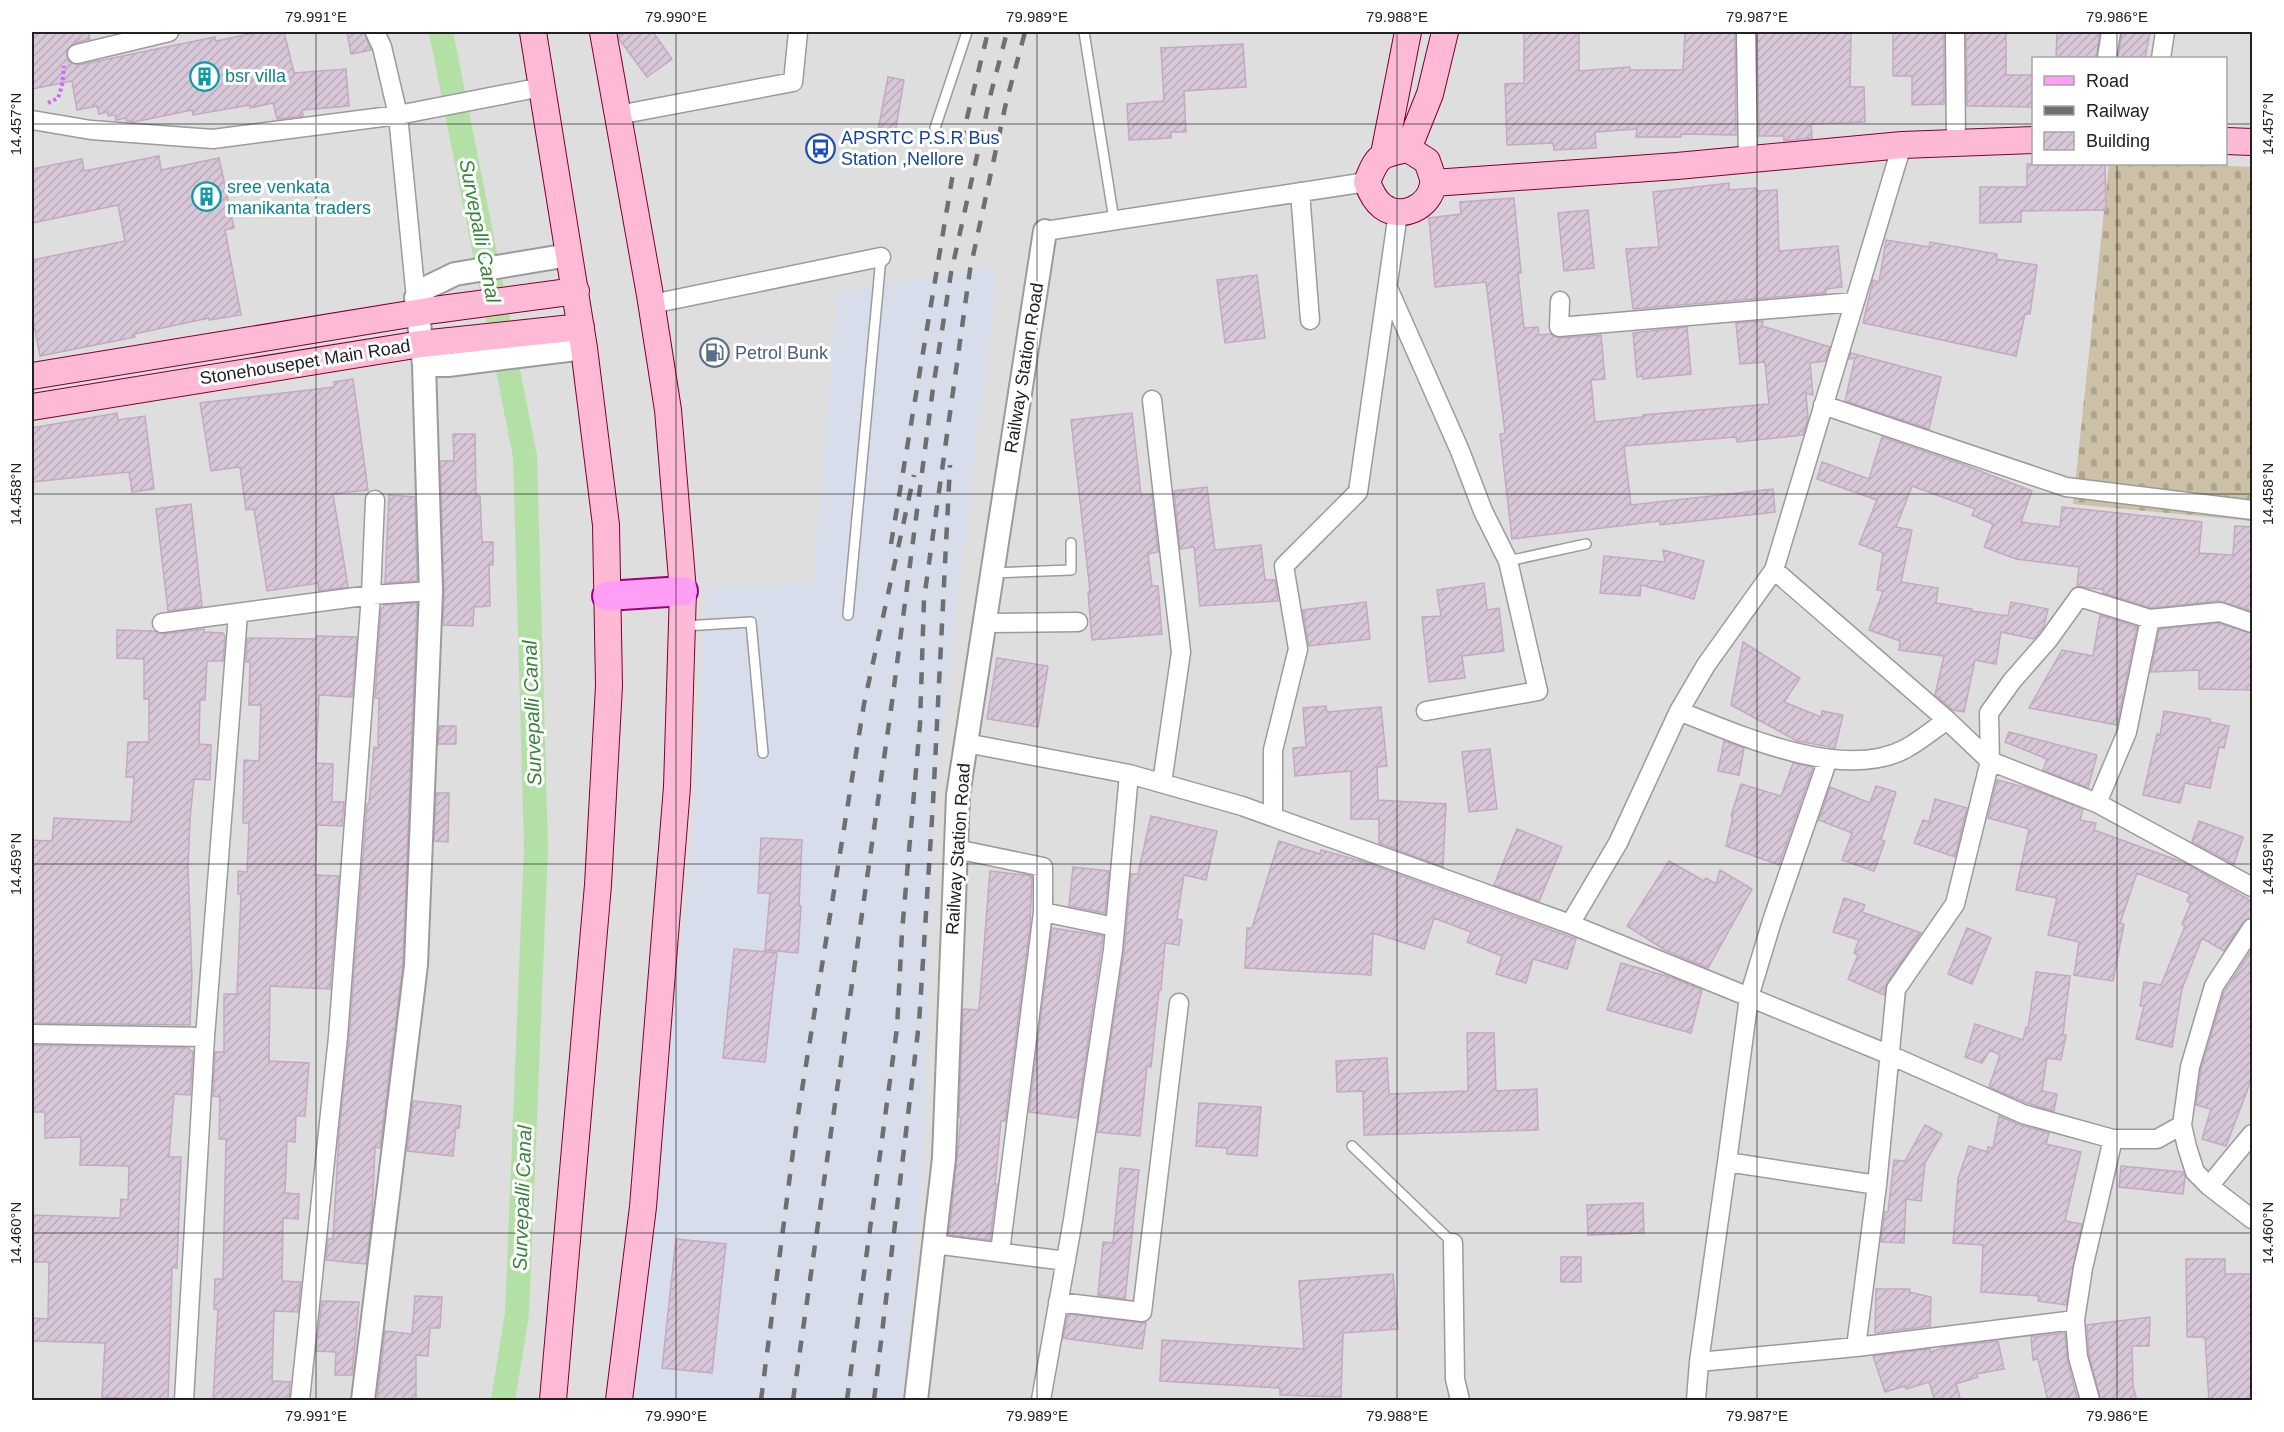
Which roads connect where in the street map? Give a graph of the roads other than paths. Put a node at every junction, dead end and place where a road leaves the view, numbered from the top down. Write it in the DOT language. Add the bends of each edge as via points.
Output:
graph roads {
  1 [pos="169,32"];
  2 [pos="375,32"];
  3 [pos="533,32"];
  4 [pos="603,32"];
  5 [pos="798,32"];
  6 [pos="967,32"];
  7 [pos="1084,32"];
  8 [pos="1408,32"];
  9 [pos="1445,32"];
  10 [pos="1746,32"];
  11 [pos="1955,32"];
  12 [pos="2111,32"];
  13 [pos="2165,32"];
  14 [pos="77,54"];
  15 [pos="2107,57"];
  16 [pos="2161,57"];
  17 [pos="542,87"];
  18 [pos="37,112"];
  19 [pos="618,115"];
  20 [pos="398,116"];
  21 [pos="935,128"];
  22 [pos="2032,140"];
  23 [pos="2227,141"];
  24 [pos="2253,142"];
  25 [pos="1956,143"];
  26 [pos="1902,145"];
  27 [pos="1396,152"];
  28 [pos="1748,159"];
  29 [pos="1367,182"];
  30 [pos="1433,183"];
  31 [pos="1300,192"];
  32 [pos="1398,213"];
  33 [pos="1114,220"];
  34 [pos="1045,231"];
  35 [pos="558,256"];
  36 [pos="881,257"];
  37 [pos="1388,288"];
  38 [pos="576,291"];
  39 [pos="1560,301"];
  40 [pos="1854,302"];
  41 [pos="652,304"];
  42 [pos="417,305"];
  43 [pos="1310,320"];
  44 [pos="582,337"];
  45 [pos="554,341"];
  46 [pos="428,350"];
  47 [pos="32,376"];
  48 [pos="1152,400"];
  49 [pos="1823,405"];
  50 [pos="32,406"];
  51 [pos="375,500"];
  52 [pos="2253,510"];
  53 [pos="1071,543"];
  54 [pos="1586,544"];
  55 [pos="1508,561"];
  56 [pos="1774,570"];
  57 [pos="992,573"];
  58 [pos="431,591"];
  59 [pos="683,591"];
  60 [pos="371,594"];
  61 [pos="607,596"];
  62 [pos="238,615"];
  63 [pos="848,615"];
  64 [pos="2150,619"];
  65 [pos="1078,622"];
  66 [pos="162,623"];
  67 [pos="984,623"];
  68 [pos="2253,623"];
  69 [pos="682,626"];
  70 [pos="1426,711"];
  71 [pos="1679,711"];
  72 [pos="1947,720"];
  73 [pos="966,743"];
  74 [pos="763,753"];
  75 [pos="1828,759"];
  76 [pos="1990,761"];
  77 [pos="1129,774"];
  78 [pos="1162,783"];
  79 [pos="2097,803"];
  80 [pos="1273,817"];
  81 [pos="956,849"];
  82 [pos="2253,886"];
  83 [pos="1043,912"];
  84 [pos="1570,924"];
  85 [pos="1115,927"];
  86 [pos="2253,928"];
  87 [pos="1749,998"];
  88 [pos="1179,1003"];
  89 [pos="32,1034"];
  90 [pos="205,1037"];
  91 [pos="1890,1055"];
  92 [pos="2182,1125"];
  93 [pos="2253,1134"];
  94 [pos="2113,1139"];
  95 [pos="1352,1146"];
  96 [pos="1727,1162"];
  97 [pos="1877,1185"];
  98 [pos="2209,1186"];
  99 [pos="2253,1219"];
  100 [pos="1453,1243"];
  101 [pos="934,1244"];
  102 [pos="1000,1252"];
  103 [pos="1066,1261"];
  104 [pos="1058,1302"];
  105 [pos="2075,1320"];
  106 [pos="1857,1347"];
  107 [pos="1699,1362"];
  108 [pos="184,1401"];
  109 [pos="300,1401"];
  110 [pos="363,1401"];
  111 [pos="553,1401"];
  112 [pos="619,1401"];
  113 [pos="916,1401"];
  114 [pos="1041,1401"];
  115 [pos="1460,1401"];
  116 [pos="1696,1401"];
  117 [pos="2090,1401"];
  1 -- 14 [label="street"];
  2 -- 20 [label="street"];
  3 -- 17 [label="main road"];
  4 -- 19 [label="main road"];
  5 -- 19 [label="street" via="793,82"];
  6 -- 21 [label="lane"];
  7 -- 33 [label="lane"];
  8 -- 27 [label="main road"];
  9 -- 27 [label="main road" via="1430,94"];
  10 -- 28 [label="street"];
  11 -- 25 [label="street"];
  12 -- 15 [label="street"];
  13 -- 16 [label="street"];
  17 -- 20 [label="street"];
  17 -- 35 [label="main road"];
  18 -- 20 [label="street" via="91,130 213,139"];
  19 -- 41 [label="main road"];
  20 -- 42 [label="street"];
  22 -- 25 [label="main road"];
  23 -- 24 [label="main road"];
  25 -- 26 [label="main road"];
  26 -- 28 [label="main road"];
  26 -- 40 [label="street"];
  27 -- 29 [label="main road" via="1374,164"];
  27 -- 30 [label="main road" via="1427,161"];
  28 -- 30 [label="main road"];
  29 -- 31 [label="street"];
  29 -- 32 [label="main road" via="1382,206"];
  30 -- 32 [label="main road" via="1428,199 1415,210"];
  31 -- 33 [label="street"];
  31 -- 43 [label="street"];
  32 -- 37 [label="street"];
  33 -- 34 [label="street"];
  34 -- 57 [label="street, Railway Station Road"];
  35 -- 38 [label="main road"];
  35 -- 42 [label="street" via="455,274 426,288"];
  36 -- 41 [label="street"];
  36 -- 63 [label="lane"];
  37 -- 55 [label="street"];
  37 -- 80 [label="street" via="1358,492 1284,566 1298,649 1273,750"];
  38 -- 42 [label="main road" via="453,307"];
  38 -- 44 [label="main road"];
  39 -- 40 [label="street" via="1559,327"];
  40 -- 49 [label="street"];
  41 -- 59 [label="main road" via="668,410"];
  42 -- 46 [label="street"];
  42 -- 47 [label="main road"];
  44 -- 45 [label="main road, Stonehousepet Main Road"];
  44 -- 61 [label="main road" via="606,525"];
  45 -- 46 [label="main road, Stonehousepet Main Road"];
  45 -- 46 [label="street" via="463,363"];
  46 -- 50 [label="main road, Stonehousepet Main Road"];
  46 -- 58 [label="street"];
  48 -- 78 [label="street" via="1181,652"];
  49 -- 52 [label="street" via="2066,487"];
  49 -- 56 [label="street"];
  51 -- 60 [label="street"];
  53 -- 57 [label="lane" via="1071,570"];
  54 -- 55 [label="lane"];
  55 -- 70 [label="street" via="1538,691"];
  56 -- 71 [label="street"];
  56 -- 72 [label="street"];
  57 -- 67 [label="street, Railway Station Road"];
  58 -- 60 [label="street"];
  58 -- 110 [label="street" via="416,965"];
  59 -- 61 [label="main road"];
  59 -- 69 [label="main road"];
  60 -- 62 [label="street"];
  60 -- 109 [label="street" via="338,1037"];
  61 -- 111 [label="main road" via="609,686 598,885"];
  62 -- 66 [label="street"];
  62 -- 90 [label="street"];
  64 -- 68 [label="street" via="2220,612"];
  64 -- 76 [label="street" via="2079,597 1989,713"];
  64 -- 79 [label="street" via="2127,732"];
  65 -- 67 [label="street"];
  67 -- 73 [label="street, Railway Station Road"];
  69 -- 74 [label="lane" via="751,622"];
  69 -- 112 [label="main road" via="677,788 647,1161"];
  71 -- 75 [label="street" via="1758,742"];
  71 -- 84 [label="street" via="1618,843"];
  72 -- 75 [label="street" via="1904,749 1869,759"];
  72 -- 76 [label="street"];
  73 -- 77 [label="street"];
  73 -- 81 [label="street, Railway Station Road" via="958,795"];
  75 -- 87 [label="street"];
  76 -- 79 [label="street"];
  76 -- 91 [label="street" via="1955,904 1896,989"];
  77 -- 78 [label="street"];
  77 -- 85 [label="street"];
  78 -- 80 [label="street"];
  79 -- 82 [label="street"];
  80 -- 84 [label="street"];
  81 -- 83 [label="street" via="1043,867"];
  81 -- 101 [label="street, Railway Station Road" via="944,1158"];
  83 -- 85 [label="street"];
  83 -- 102 [label="street"];
  84 -- 87 [label="street"];
  85 -- 103 [label="street"];
  86 -- 92 [label="street" via="2214,986 2190,1067"];
  87 -- 91 [label="street"];
  87 -- 96 [label="street"];
  88 -- 104 [label="street" via="1142,1312"];
  89 -- 90 [label="street"];
  90 -- 108 [label="street"];
  91 -- 94 [label="street" via="2023,1114"];
  91 -- 97 [label="street"];
  92 -- 94 [label="street" via="2157,1139"];
  92 -- 98 [label="street" via="2195,1172"];
  93 -- 98 [label="street"];
  94 -- 105 [label="street"];
  95 -- 100 [label="lane"];
  96 -- 97 [label="street"];
  96 -- 107 [label="street"];
  97 -- 106 [label="street"];
  98 -- 99 [label="street"];
  100 -- 115 [label="street" via="1455,1379"];
  101 -- 102 [label="street"];
  101 -- 113 [label="street, Railway Station Road"];
  102 -- 103 [label="street"];
  103 -- 104 [label="street"];
  104 -- 114 [label="street"];
  105 -- 106 [label="street"];
  105 -- 117 [label="street" via="2078,1357"];
  106 -- 107 [label="street"];
  107 -- 116 [label="street"];
}
